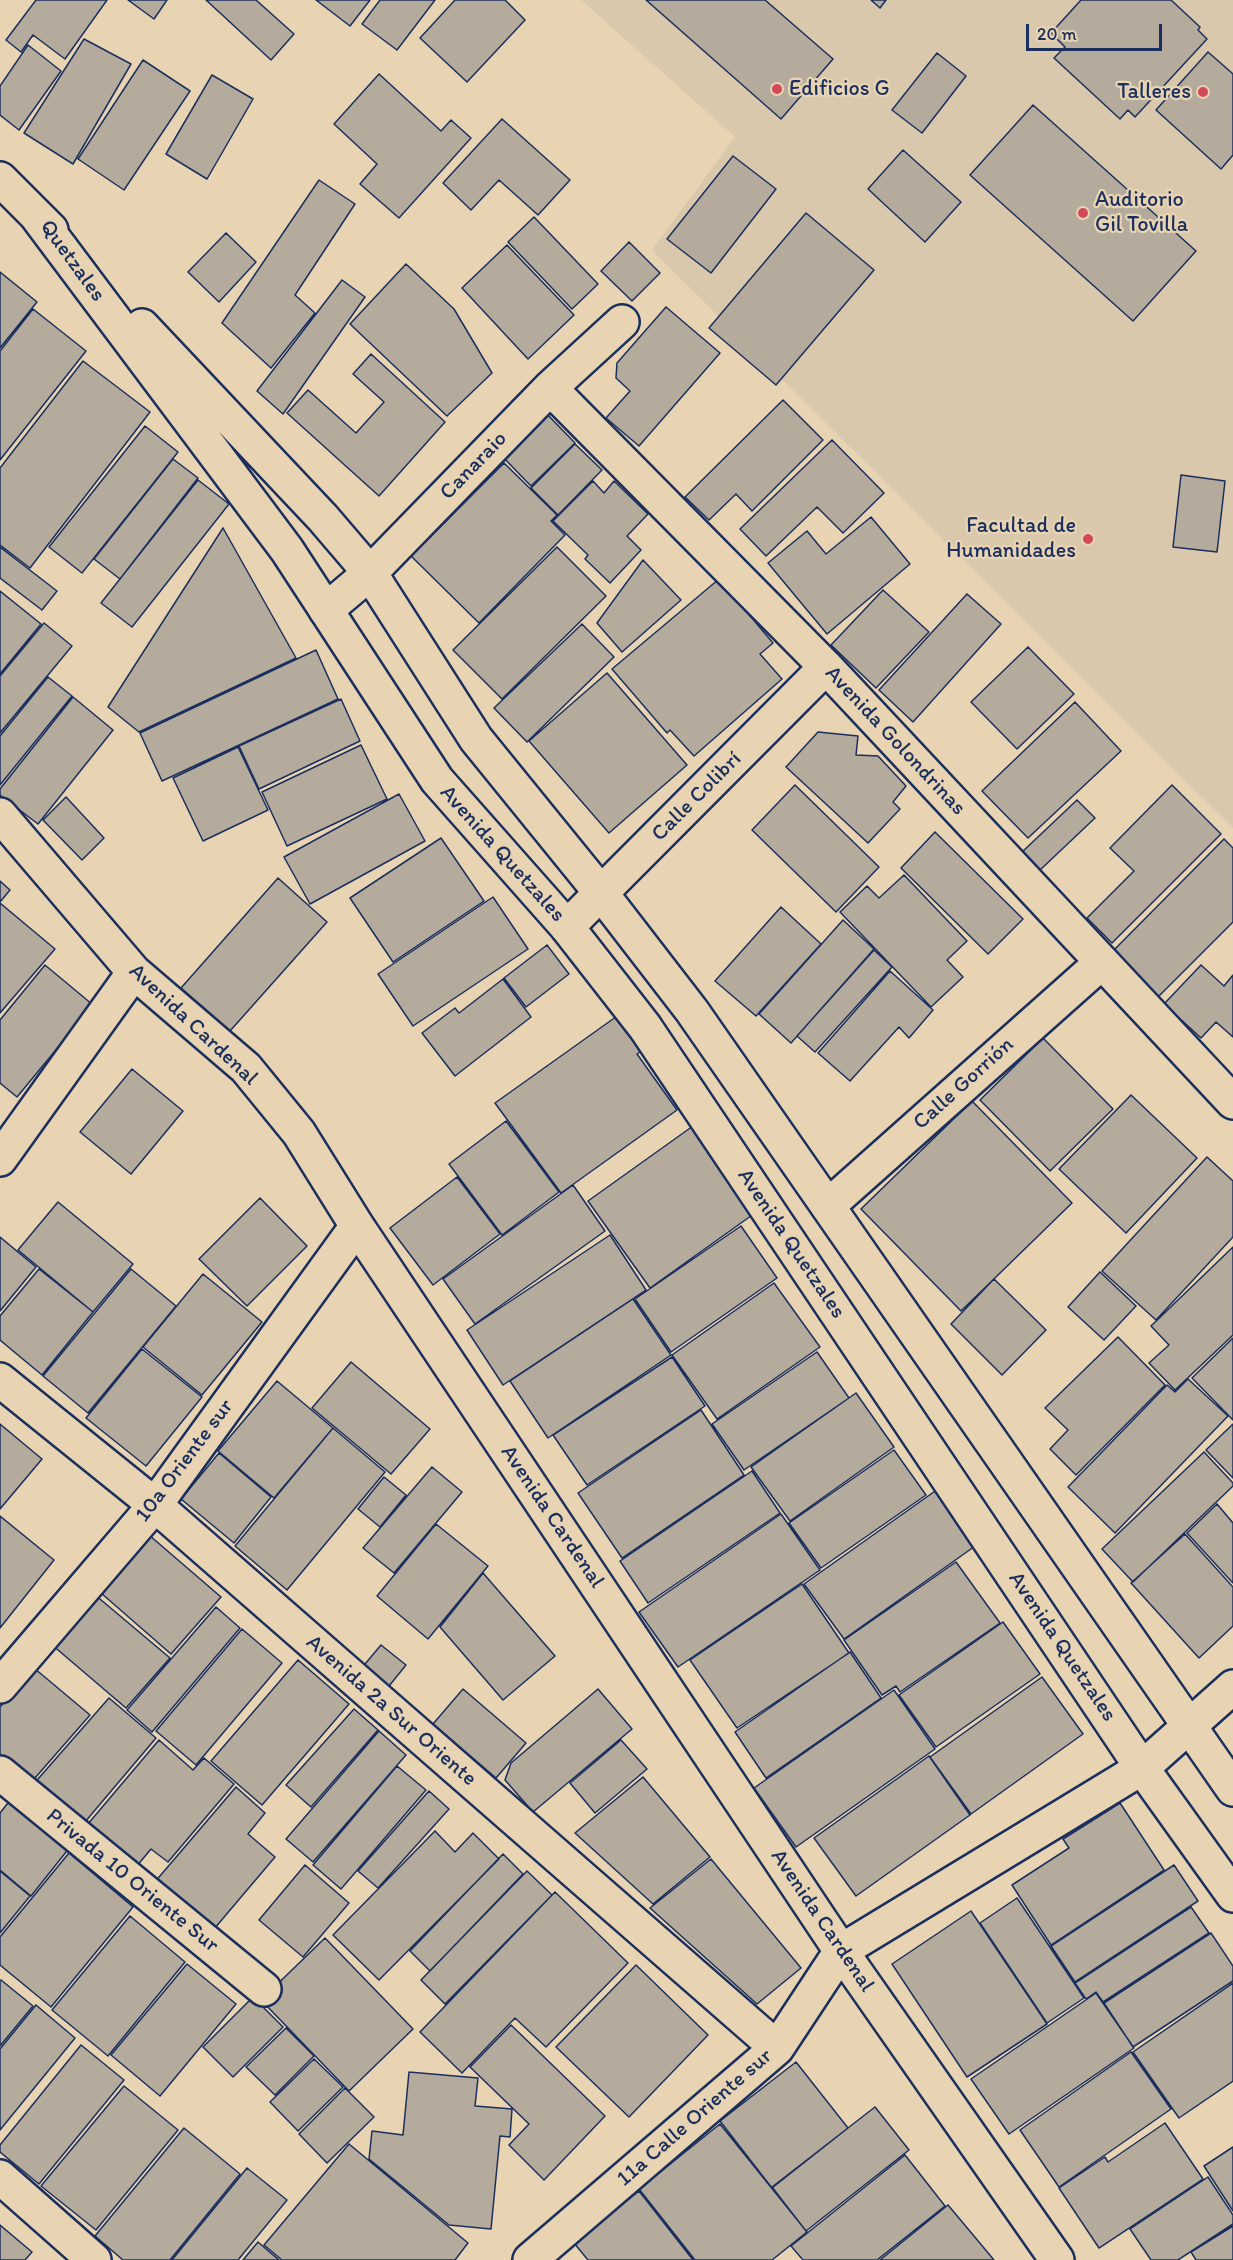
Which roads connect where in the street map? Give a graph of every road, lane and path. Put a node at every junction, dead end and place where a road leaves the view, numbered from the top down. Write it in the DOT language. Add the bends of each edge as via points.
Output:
graph roads {
  1 [pos="0,179"];
  2 [pos="36,214"];
  3 [pos="622,322"];
  4 [pos="550,388"];
  5 [pos="370,573"];
  6 [pos="326,610"];
  7 [pos="826,667"];
  8 [pos="0,815"];
  9 [pos="601,893"];
  10 [pos="567,927"];
  11 [pos="1101,963"];
  12 [pos="134,972"];
  13 [pos="1233,1102"];
  14 [pos="0,1158"];
  15 [pos="828,1206"];
  16 [pos="357,1226"];
  17 [pos="0,1380"];
  18 [pos="155,1505"];
  19 [pos="0,1686"];
  20 [pos="1233,1687"];
  21 [pos="1189,1727"];
  22 [pos="1142,1768"];
  23 [pos="0,1773"];
  24 [pos="1233,1790"];
  25 [pos="1233,1895"];
  26 [pos="841,1951"];
  27 [pos="264,1989"];
  28 [pos="777,2048"];
  29 [pos="0,2177"];
  30 [pos="1044,2255"];
  31 [pos="94,2260"];
  32 [pos="530,2260"];
  1 -- 2 [label="street"];
  2 -- 5 [label="street, Quetzales" via="323,518"];
  2 -- 6 [label="street, Quetzales" via="287,550"];
  3 -- 4 [label="street, Canaraio"];
  4 -- 5 [label="street, Canaraio"];
  4 -- 7 [label="street, Avenida Golondrinas"];
  5 -- 6 [label="street, Canaraio"];
  5 -- 9 [label="street" via="476,739"];
  6 -- 10 [label="street, Avenida Quetzales" via="437,780"];
  7 -- 9 [label="street, Calle Colibrí"];
  7 -- 11 [label="street, Avenida Golondrinas"];
  8 -- 12 [label="street, Avenida Cardenal"];
  9 -- 10 [label="street, Calle Colibrí"];
  9 -- 15 [label="street" via="692,1011"];
  10 -- 22 [label="street, Avenida Quetzales" via="645,1027"];
  11 -- 13 [label="street, Avenida Golondrinas"];
  11 -- 15 [label="street, Calle Gorrión"];
  12 -- 14 [label="street"];
  12 -- 16 [label="street, Avenida Cardenal" via="246,1068 299,1133"];
  15 -- 21 [label="street"];
  16 -- 18 [label="street, 10a Oriente sur"];
  16 -- 26 [label="street, Avenida Cardenal"];
  17 -- 18 [label="street, Avenida 2a Sur Oriente"];
  18 -- 19 [label="street, 10a Oriente sur"];
  18 -- 28 [label="street, Avenida 2a Sur Oriente"];
  20 -- 21 [label="street, 11a Calle Oriente sur"];
  21 -- 22 [label="street, 11a Calle Oriente sur"];
  21 -- 24 [label="street"];
  22 -- 25 [label="street, Avenida Quetzales"];
  22 -- 26 [label="street, 11a Calle Oriente sur"];
  23 -- 27 [label="street, Privada 10 Oriente Sur"];
  26 -- 28 [label="street, 11a Calle Oriente sur"];
  26 -- 30 [label="street, Avenida Cardenal"];
  28 -- 32 [label="street, 11a Calle Oriente sur"];
  29 -- 31 [label="street"];
}
